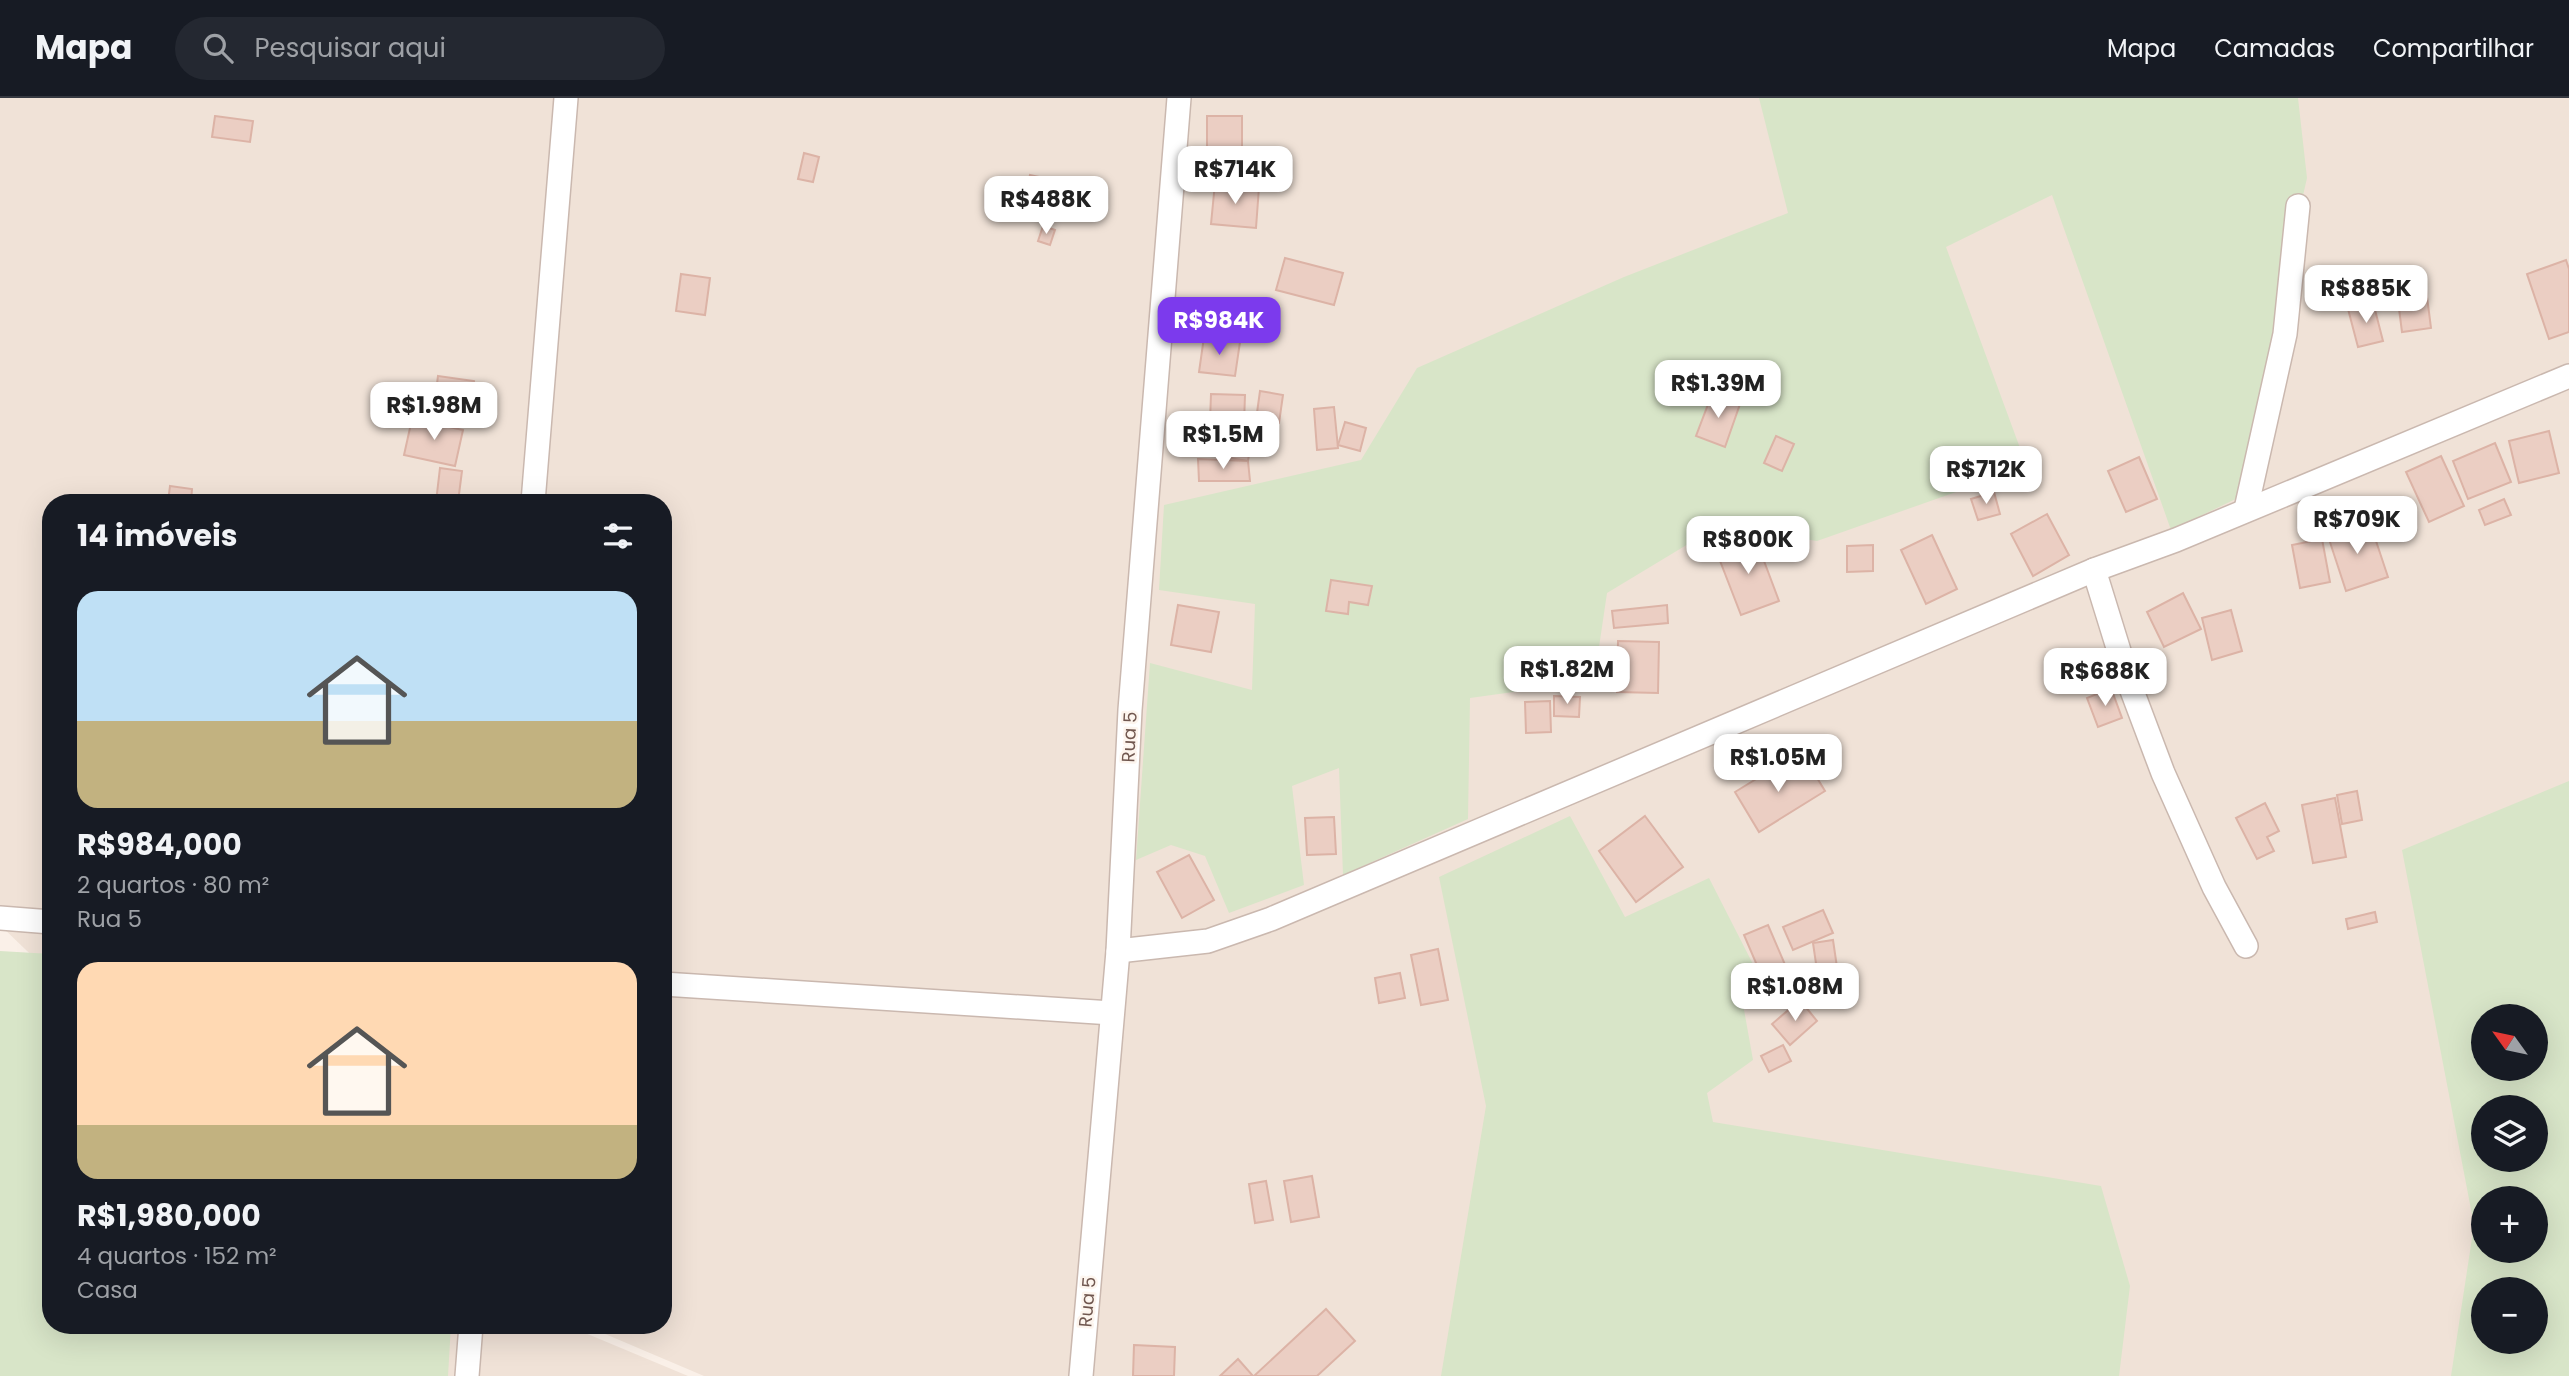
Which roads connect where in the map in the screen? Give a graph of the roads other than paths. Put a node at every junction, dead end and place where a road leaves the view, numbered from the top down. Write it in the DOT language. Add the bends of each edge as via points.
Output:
graph roads {
  1 [pos="566,98"];
  2 [pos="1179,98"];
  3 [pos="2298,205"];
  4 [pos="2569,376"];
  5 [pos="534,494"];
  6 [pos="2246,509"];
  7 [pos="2094,570"];
  8 [pos="0,918"];
  9 [pos="42,921"];
  10 [pos="2246,946"];
  11 [pos="1118,951"];
  12 [pos="672,985"];
  13 [pos="1112,1013"];
  14 [pos="470,1334"];
  15 [pos="467,1376"];
  16 [pos="1081,1376"];
  1 -- 5 [label="street"];
  2 -- 11 [label="street, Rua 5" via="1130,710"];
  3 -- 6 [label="street" via="2285,334"];
  4 -- 6 [label="street"];
  6 -- 7 [label="street"];
  7 -- 10 [label="street" via="2163,773"];
  7 -- 11 [label="street" via="1271,919 1208,941"];
  8 -- 9 [label="street"];
  11 -- 13 [label="street, Rua 5"];
  12 -- 13 [label="street"];
  13 -- 16 [label="street, Rua 5"];
  14 -- 15 [label="street"];
}
